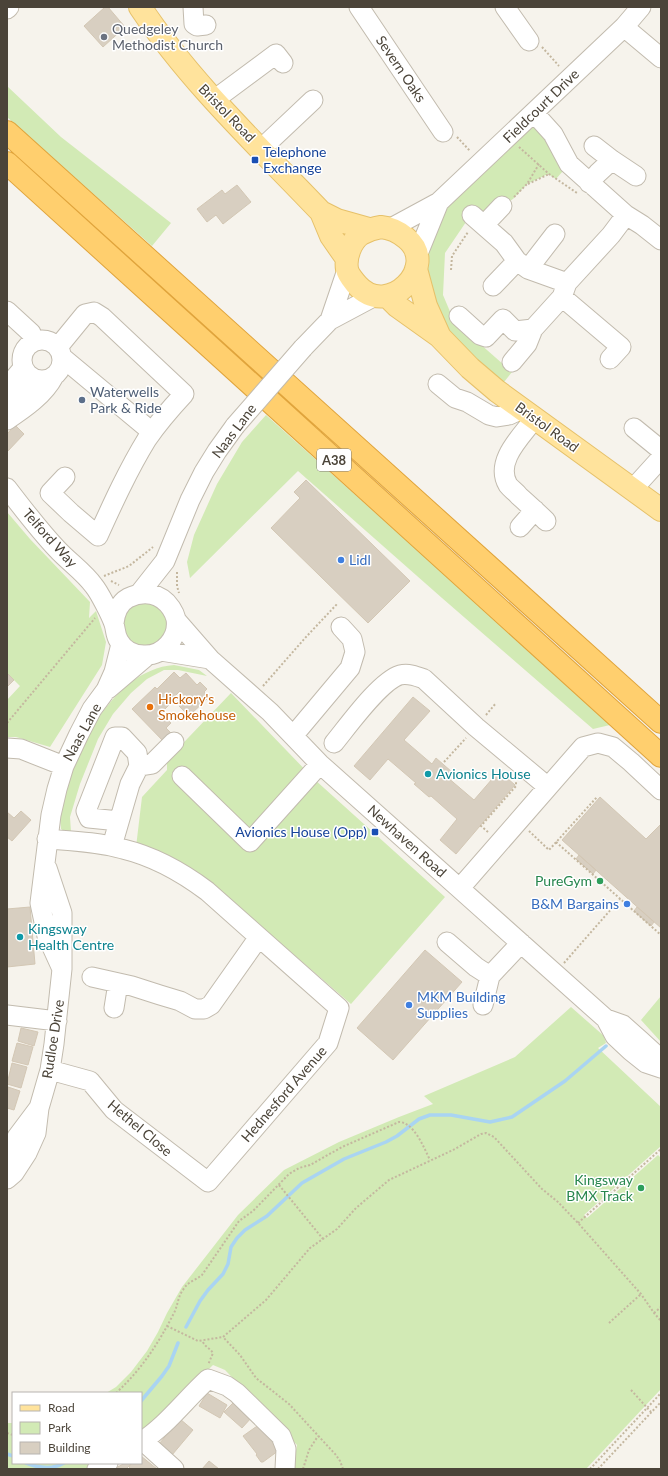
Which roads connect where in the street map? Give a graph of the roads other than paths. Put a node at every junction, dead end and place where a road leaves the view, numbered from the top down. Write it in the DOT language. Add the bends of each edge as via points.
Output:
graph roads {
  1 [pos="9,7"];
  2 [pos="140,7"];
  3 [pos="193,7"];
  4 [pos="359,7"];
  5 [pos="505,7"];
  6 [pos="641,7"];
  7 [pos="7,9"];
  8 [pos="206,25"];
  9 [pos="624,27"];
  10 [pos="529,41"];
  11 [pos="661,58"];
  12 [pos="283,63"];
  13 [pos="214,100"];
  14 [pos="313,100"];
  15 [pos="534,113"];
  16 [pos="7,132"];
  17 [pos="443,132"];
  18 [pos="594,146"];
  19 [pos="261,149"];
  20 [pos="612,160"];
  21 [pos="7,163"];
  22 [pos="636,176"];
  23 [pos="584,189"];
  24 [pos="439,202"];
  25 [pos="502,206"];
  26 [pos="320,212"];
  27 [pos="626,215"];
  28 [pos="391,228"];
  29 [pos="369,229"];
  30 [pos="658,232"];
  31 [pos="555,234"];
  32 [pos="417,263"];
  33 [pos="347,265"];
  34 [pos="523,265"];
  35 [pos="493,286"];
  36 [pos="564,290"];
  37 [pos="381,296"];
  38 [pos="7,311"];
  39 [pos="460,316"];
  40 [pos="330,320"];
  41 [pos="534,329"];
  42 [pos="439,336"];
  43 [pos="34,341"];
  44 [pos="60,352"];
  45 [pos="610,359"];
  46 [pos="512,362"];
  47 [pos="29,374"];
  48 [pos="54,376"];
  49 [pos="438,384"];
  50 [pos="7,387"];
  51 [pos="7,407"];
  52 [pos="529,414"];
  53 [pos="7,420"];
  54 [pos="634,428"];
  55 [pos="152,432"];
  56 [pos="661,450"];
  57 [pos="661,458"];
  58 [pos="65,477"];
  59 [pos="7,488"];
  60 [pos="632,490"];
  61 [pos="661,510"];
  62 [pos="520,528"];
  63 [pos="165,558"];
  64 [pos="98,581"];
  65 [pos="133,596"];
  66 [pos="174,600"];
  67 [pos="176,620"];
  68 [pos="114,623"];
  69 [pos="341,627"];
  70 [pos="121,644"];
  71 [pos="154,653"];
  72 [pos="210,659"];
  73 [pos="106,690"];
  74 [pos="661,722"];
  75 [pos="293,736"];
  76 [pos="174,742"];
  77 [pos="334,743"];
  78 [pos="7,748"];
  79 [pos="661,756"];
  80 [pos="320,764"];
  81 [pos="64,766"];
  82 [pos="139,766"];
  83 [pos="182,776"];
  84 [pos="548,787"];
  85 [pos="661,790"];
  86 [pos="119,821"];
  87 [pos="47,839"];
  88 [pos="112,846"];
  89 [pos="460,888"];
  90 [pos="258,937"];
  91 [pos="448,941"];
  92 [pos="521,943"];
  93 [pos="490,976"];
  94 [pos="92,977"];
  95 [pos="118,983"];
  96 [pos="483,1005"];
  97 [pos="114,1008"];
  98 [pos="7,1015"];
  99 [pos="57,1021"];
  100 [pos="661,1068"];
  101 [pos="50,1070"];
  102 [pos="39,1108"];
  103 [pos="7,1157"];
  104 [pos="7,1179"];
  105 [pos="208,1182"];
  106 [pos="142,1442"];
  107 [pos="106,1464"];
  108 [pos="97,1469"];
  109 [pos="174,1469"];
  110 [pos="285,1469"];
  1 -- 7 [label="street"];
  2 -- 13 [label="main road, Bristol Road" via="195,80"];
  3 -- 8 [label="street" via="194,24"];
  4 -- 17 [label="street, Severn Oaks"];
  5 -- 10 [label="street"];
  6 -- 9 [label="street, Fieldcourt Drive"];
  9 -- 11 [label="street"];
  9 -- 15 [label="street, Fieldcourt Drive"];
  12 -- 13 [label="street" via="276,54"];
  13 -- 19 [label="main road, Bristol Road"];
  14 -- 19 [label="street"];
  15 -- 23 [label="street" via="553,134"];
  15 -- 24 [label="street, Fieldcourt Drive"];
  16 -- 74 [label="highway, A38"];
  18 -- 20 [label="street"];
  19 -- 26 [label="main road, Bristol Road"];
  20 -- 22 [label="street"];
  20 -- 23 [label="street"];
  21 -- 79 [label="highway, A38"];
  23 -- 27 [label="street"];
  24 -- 28 [label="street, Fieldcourt Drive"];
  24 -- 32 [label="street, Fieldcourt Drive"];
  25 -- 34 [label="street" via="478,220 504,242"];
  26 -- 29 [label="main road, Bristol Road"];
  26 -- 33 [label="main road, Bristol Road"];
  27 -- 30 [label="street"];
  27 -- 36 [label="street"];
  28 -- 29 [label="main road" via="381,226"];
  28 -- 32 [label="main road" via="409,240"];
  29 -- 33 [label="main road" via="354,241"];
  31 -- 34 [label="street"];
  32 -- 37 [label="main road" via="411,280 404,287 396,293"];
  32 -- 42 [label="main road, Bristol Road" via="426,306"];
  33 -- 37 [label="main road" via="352,280 359,287"];
  33 -- 40 [label="street, Naas Lane"];
  34 -- 35 [label="street"];
  34 -- 36 [label="street"];
  36 -- 41 [label="street"];
  36 -- 45 [label="street" via="621,346"];
  37 -- 40 [label="street, Naas Lane"];
  37 -- 42 [label="main road, Bristol Road"];
  38 -- 43 [label="street" via="31,333"];
  39 -- 41 [label="street" via="480,335 486,337 503,319 515,331"];
  40 -- 63 [label="street, Naas Lane, bridge" via="235,426 217,451 190,500"];
  41 -- 46 [label="street" via="527,344"];
  42 -- 52 [label="main road, Bristol Road" via="470,368"];
  43 -- 44 [label="street" via="51,341"];
  43 -- 47 [label="street" via="27,346 22,360"];
  44 -- 48 [label="street" via="60,368"];
  44 -- 55 [label="street"];
  44 -- 55 [label="street" via="85,314 94,312 102,317 184,394"];
  47 -- 48 [label="street" via="48,380"];
  47 -- 50 [label="street"];
  47 -- 51 [label="street"];
  48 -- 53 [label="street" via="49,387"];
  49 -- 52 [label="street" via="455,398 489,415 496,417"];
  52 -- 60 [label="main road, Bristol Road"];
  52 -- 62 [label="street" via="503,469 509,486 541,515"];
  54 -- 56 [label="street"];
  55 -- 58 [label="street" via="131,467 98,536 50,493"];
  57 -- 60 [label="street"];
  59 -- 64 [label="street, Telford Way" via="41,531"];
  60 -- 61 [label="main road, Bristol Road"];
  63 -- 65 [label="street, Naas Lane"];
  63 -- 66 [label="street, Naas Lane"];
  64 -- 65 [label="street, Telford Way"];
  64 -- 68 [label="street, Telford Way"];
  65 -- 66 [label="street, Telford Way" via="147,593"];
  65 -- 68 [label="street" via="122,603 115,615"];
  66 -- 67 [label="street"];
  67 -- 71 [label="street" via="171,641"];
  67 -- 72 [label="street, Newhaven Road"];
  68 -- 70 [label="street, Telford Way" via="116,636"];
  69 -- 75 [label="street" via="352,639 355,652 350,668"];
  70 -- 71 [label="street" via="134,654"];
  70 -- 73 [label="street, Naas Lane" via="114,672"];
  71 -- 72 [label="street"];
  71 -- 73 [label="street, Naas Lane"];
  72 -- 75 [label="street, Newhaven Road"];
  73 -- 81 [label="street, Naas Lane" via="92,709"];
  75 -- 80 [label="street, Newhaven Road"];
  76 -- 82 [label="street" via="152,764"];
  77 -- 84 [label="street" via="372,697 392,678 414,675 424,679"];
  78 -- 81 [label="street, Naas Lane" via="21,749"];
  80 -- 83 [label="street" via="250,842"];
  80 -- 89 [label="street, Newhaven Road"];
  81 -- 87 [label="street, Rudloe Drive" via="56,789"];
  82 -- 86 [label="street" via="130,784"];
  82 -- 86 [label="street" via="137,753 122,737 115,737 86,812 89,818"];
  84 -- 85 [label="street" via="582,747 598,743 613,747"];
  84 -- 89 [label="street"];
  86 -- 88 [label="street"];
  87 -- 88 [label="street, Hednesford Avenue"];
  87 -- 99 [label="street, Rudloe Drive" via="46,863 62,913 62,969"];
  88 -- 90 [label="street, Hednesford Avenue" via="143,856 190,878"];
  89 -- 92 [label="street, Newhaven Road"];
  90 -- 95 [label="street" via="211,1005 204,1009 195,1009 174,999"];
  90 -- 105 [label="street, Hednesford Avenue" via="339,1008 328,1043"];
  91 -- 93 [label="street" via="476,967"];
  92 -- 93 [label="street"];
  92 -- 100 [label="street, Newhaven Road" via="606,1019 623,1025 641,1041 654,1053"];
  93 -- 96 [label="street"];
  94 -- 95 [label="street"];
  95 -- 97 [label="street"];
  98 -- 99 [label="street"];
  99 -- 101 [label="street, Rudloe Drive"];
  101 -- 102 [label="street, Rudloe Drive"];
  101 -- 105 [label="street, Hethel Close" via="90,1081 114,1110"];
  102 -- 103 [label="street, Rudloe Drive" via="17,1138"];
  102 -- 104 [label="street, Rudloe Drive" via="36,1133 14,1173"];
  106 -- 109 [label="street"];
  106 -- 110 [label="street" via="167,1422 208,1379 237,1393 281,1436 286,1449"];
  107 -- 108 [label="street"];
}
